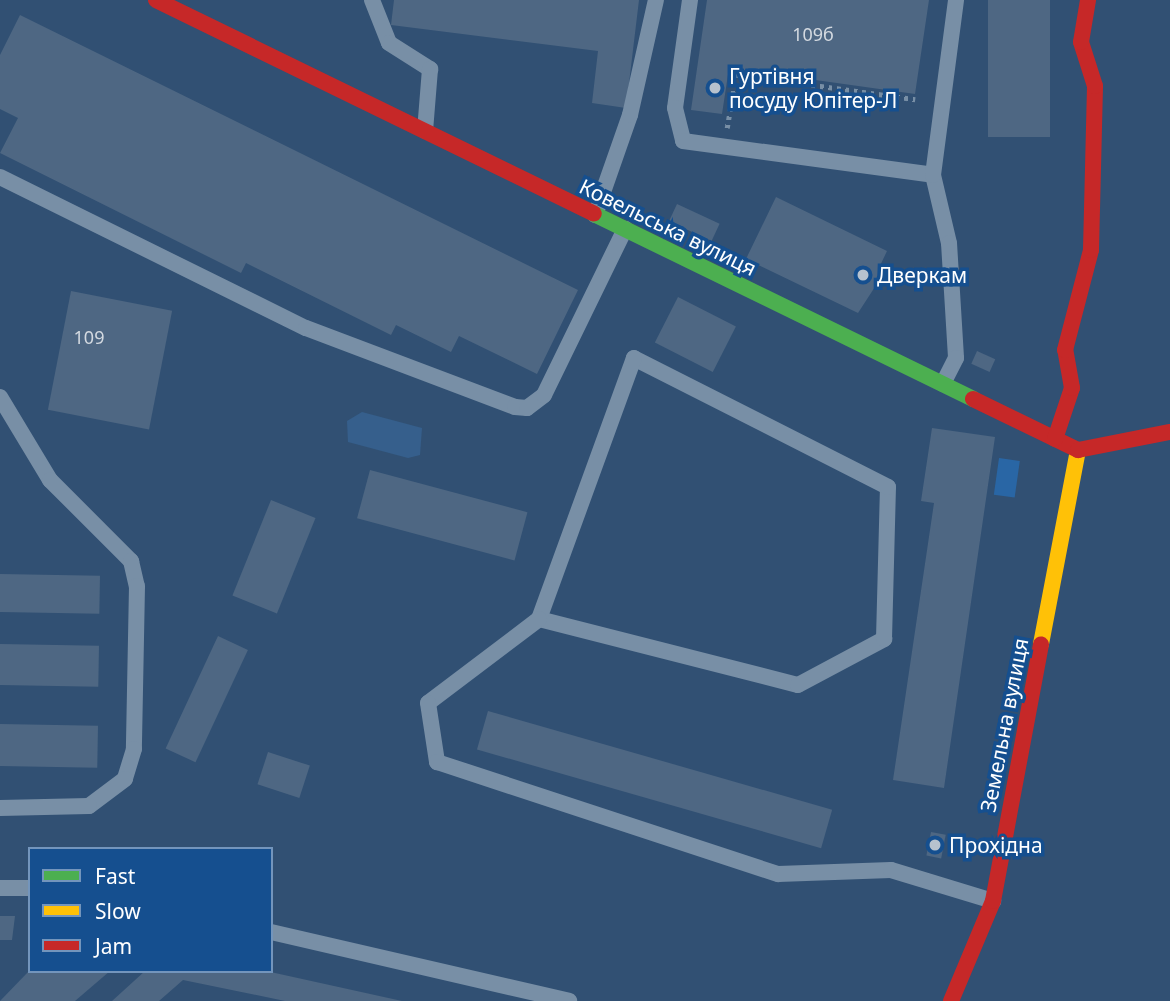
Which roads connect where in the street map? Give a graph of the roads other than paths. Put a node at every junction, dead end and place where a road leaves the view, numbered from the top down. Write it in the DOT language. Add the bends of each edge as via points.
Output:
graph roads {
  1 [pos="156,0"];
  2 [pos="372,0"];
  3 [pos="656,0"];
  4 [pos="690,0"];
  5 [pos="956,0"];
  6 [pos="1088,0"];
  7 [pos="425,131"];
  8 [pos="933,176"];
  9 [pos="0,177"];
  10 [pos="595,215"];
  11 [pos="625,229"];
  12 [pos="943,384"];
  13 [pos="0,397"];
  14 [pos="1170,432"];
  15 [pos="1055,439"];
  16 [pos="1078,450"];
  17 [pos="539,620"];
  18 [pos="0,808"];
  19 [pos="0,888"];
  20 [pos="28,888"];
  21 [pos="993,901"];
  22 [pos="273,932"];
  23 [pos="569,1001"];
  24 [pos="951,1001"];
  1 -- 7 [label="street, Ковельська вулиця"];
  2 -- 7 [label="lane" via="389,43 430,68"];
  3 -- 10 [label="lane" via="628,125"];
  4 -- 8 [label="lane" via="675,107 683,141"];
  5 -- 8 [label="lane"];
  6 -- 15 [label="street" via="1081,42 1095,86 1091,250 1065,350 1072,388"];
  7 -- 10 [label="street, Ковельська вулиця"];
  8 -- 12 [label="lane" via="949,243 956,358"];
  9 -- 11 [label="lane" via="306,328 527,408 544,395"];
  10 -- 11 [label="street, Ковельська вулиця"];
  11 -- 12 [label="street, Ковельська вулиця"];
  12 -- 15 [label="street, Ковельська вулиця"];
  13 -- 18 [label="lane" via="50,480 131,561 137,586 134,749 125,779 89,806"];
  14 -- 16 [label="street"];
  15 -- 16 [label="street, Ковельська вулиця"];
  16 -- 21 [label="street, Земельна вулиця"];
  17 -- 17 [label="lane" via="634,358 888,487 884,639 798,685"];
  17 -- 21 [label="lane" via="429,703 437,762 778,874 891,870"];
  19 -- 20 [label="lane"];
  21 -- 24 [label="street, Земельна вулиця"];
  22 -- 23 [label="lane"];
}
